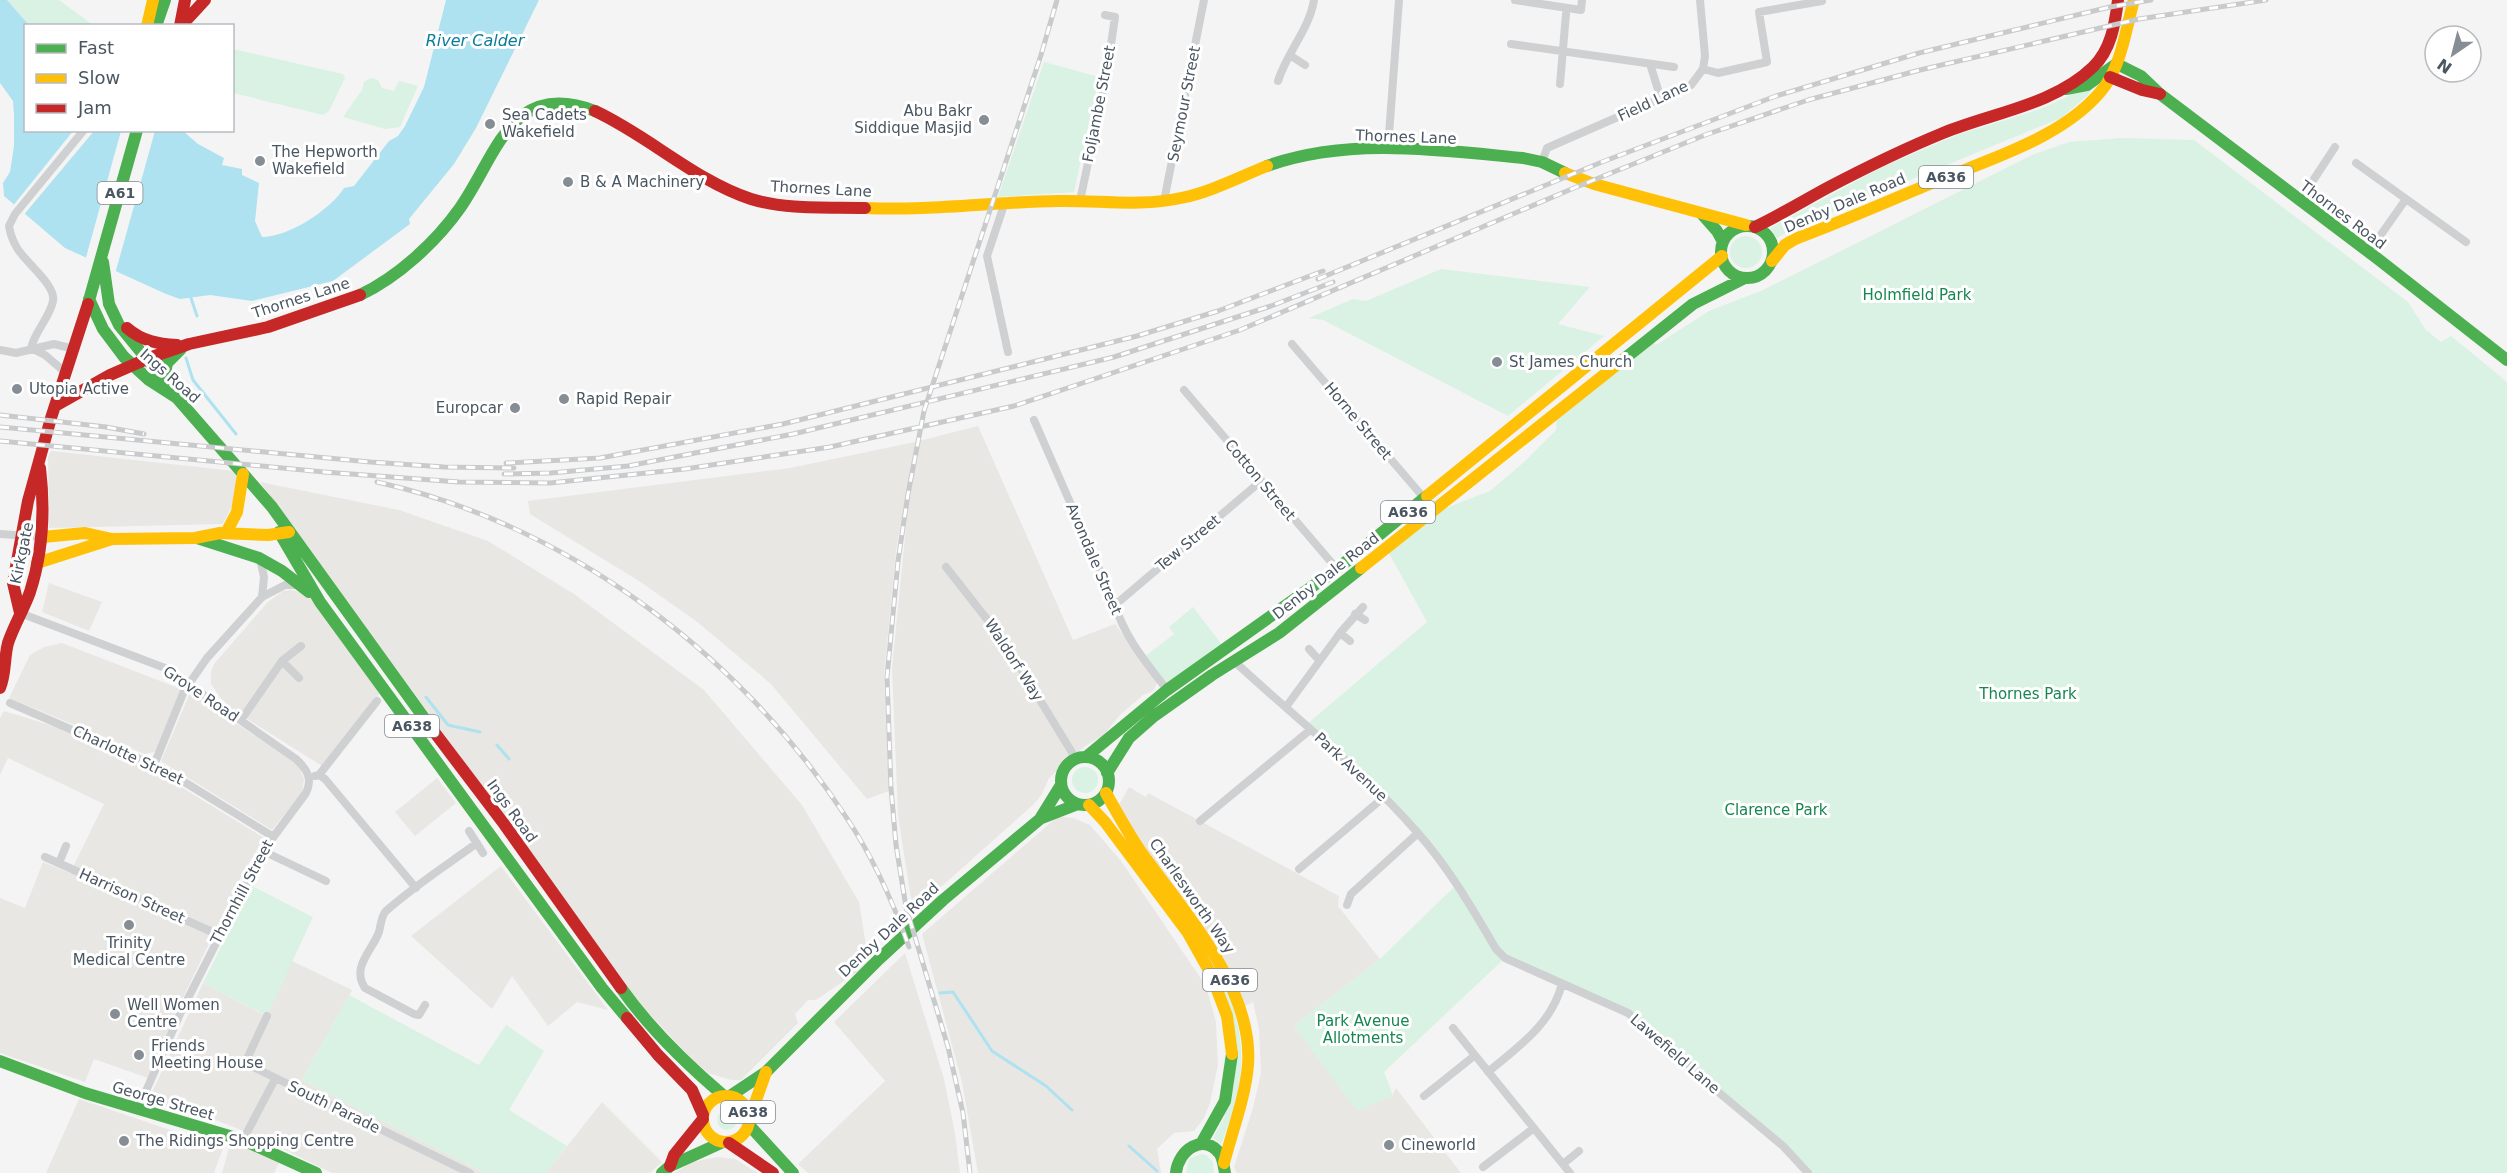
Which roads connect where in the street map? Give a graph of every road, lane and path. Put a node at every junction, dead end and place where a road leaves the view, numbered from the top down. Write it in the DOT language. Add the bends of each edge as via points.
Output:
graph roads {
  1 [pos="184,0"];
  2 [pos="205,0"];
  3 [pos="1314,0"];
  4 [pos="1399,0"];
  5 [pos="1515,0"];
  6 [pos="1582,0"];
  7 [pos="1700,0"];
  8 [pos="2118,0"];
  9 [pos="2134,0"];
  10 [pos="1822,1"];
  11 [pos="160,2"];
  12 [pos="1204,4"];
  13 [pos="1566,14"];
  14 [pos="1105,15"];
  15 [pos="148,24"];
  16 [pos="156,24"];
  17 [pos="181,24"];
  18 [pos="183,24"];
  19 [pos="1511,44"];
  20 [pos="1563,50"];
  21 [pos="1291,56"];
  22 [pos="2101,57"];
  23 [pos="1650,64"];
  24 [pos="1305,65"];
  25 [pos="1674,67"];
  26 [pos="1703,69"];
  27 [pos="2111,70"];
  28 [pos="1278,81"];
  29 [pos="1560,84"];
  30 [pos="2060,89"];
  31 [pos="1661,99"];
  32 [pos="82,132"];
  33 [pos="136,132"];
  34 [pos="2335,147"];
  35 [pos="1388,148"];
  36 [pos="1542,162"];
  37 [pos="2356,163"];
  38 [pos="2406,199"];
  39 [pos="1080,201"];
  40 [pos="1164,201"];
  41 [pos="1005,202"];
  42 [pos="2299,202"];
  43 [pos="1702,214"];
  44 [pos="1750,226"];
  45 [pos="1723,242"];
  46 [pos="2466,242"];
  47 [pos="2368,253"];
  48 [pos="1722,256"];
  49 [pos="1772,261"];
  50 [pos="102,264"];
  51 [pos="1743,279"];
  52 [pos="89,299"];
  53 [pos="114,315"];
  54 [pos="1292,344"];
  55 [pos="184,346"];
  56 [pos="31,348"];
  57 [pos="74,349"];
  58 [pos="0,350"];
  59 [pos="1008,352"];
  60 [pos="145,359"];
  61 [pos="2507,360"];
  62 [pos="133,366"];
  63 [pos="66,373"];
  64 [pos="164,379"];
  65 [pos="1184,390"];
  66 [pos="177,398"];
  67 [pos="55,406"];
  68 [pos="1034,420"];
  69 [pos="39,463"];
  70 [pos="243,474"];
  71 [pos="1262,481"];
  72 [pos="1424,498"];
  73 [pos="226,533"];
  74 [pos="285,533"];
  75 [pos="0,534"];
  76 [pos="23,535"];
  77 [pos="43,537"];
  78 [pos="195,538"];
  79 [pos="112,539"];
  80 [pos="259,558"];
  81 [pos="37,562"];
  82 [pos="946,567"];
  83 [pos="1336,569"];
  84 [pos="303,587"];
  85 [pos="262,597"];
  86 [pos="320,602"];
  87 [pos="1115,605"];
  88 [pos="1363,607"];
  89 [pos="20,613"];
  90 [pos="1355,614"];
  91 [pos="1365,620"];
  92 [pos="1340,633"];
  93 [pos="6,637"];
  94 [pos="1350,641"];
  95 [pos="302,646"];
  96 [pos="1308,649"];
  97 [pos="3,655"];
  98 [pos="1319,660"];
  99 [pos="282,661"];
  100 [pos="1234,661"];
  101 [pos="299,678"];
  102 [pos="189,683"];
  103 [pos="0,688"];
  104 [pos="1167,690"];
  105 [pos="377,701"];
  106 [pos="10,703"];
  107 [pos="1286,707"];
  108 [pos="241,720"];
  109 [pos="1310,730"];
  110 [pos="1081,758"];
  111 [pos="154,765"];
  112 [pos="1107,773"];
  113 [pos="319,775"];
  114 [pos="309,776"];
  115 [pos="1061,785"];
  116 [pos="1106,793"];
  117 [pos="1384,797"];
  118 [pos="1083,805"];
  119 [pos="1040,819"];
  120 [pos="1200,821"];
  121 [pos="469,831"];
  122 [pos="1418,833"];
  123 [pos="272,836"];
  124 [pos="477,843"];
  125 [pos="66,846"];
  126 [pos="262,851"];
  127 [pos="501,851"];
  128 [pos="483,852"];
  129 [pos="526,855"];
  130 [pos="45,857"];
  131 [pos="59,863"];
  132 [pos="1299,869"];
  133 [pos="327,881"];
  134 [pos="1458,884"];
  135 [pos="416,888"];
  136 [pos="539,900"];
  137 [pos="1347,905"];
  138 [pos="219,935"];
  139 [pos="1562,984"];
  140 [pos="425,1005"];
  141 [pos="267,1016"];
  142 [pos="1453,1028"];
  143 [pos="1474,1056"];
  144 [pos="0,1061"];
  145 [pos="766,1072"];
  146 [pos="1488,1072"];
  147 [pos="275,1079"];
  148 [pos="727,1096"];
  149 [pos="1424,1096"];
  150 [pos="138,1109"];
  151 [pos="703,1117"];
  152 [pos="749,1121"];
  153 [pos="1534,1128"];
  154 [pos="243,1140"];
  155 [pos="726,1142"];
  156 [pos="1200,1144"];
  157 [pos="1579,1151"];
  158 [pos="1563,1164"];
  159 [pos="1483,1167"];
  160 [pos="666,1169"];
  161 [pos="1225,1169"];
  162 [pos="316,1173"];
  163 [pos="470,1173"];
  164 [pos="773,1173"];
  165 [pos="792,1173"];
  166 [pos="1176,1173"];
  167 [pos="1570,1173"];
  168 [pos="1808,1173"];
  1 -- 17 [label="main road"];
  2 -- 18 [label="main road"];
  3 -- 21 [label="street" via="1311,17"];
  4 -- 35 [label="street"];
  5 -- 6 [label="street" via="1581,10"];
  7 -- 26 [label="street, Field Lane" via="1706,56"];
  8 -- 22 [label="main road, Denby Dale Road / A636" via="2114,27"];
  9 -- 27 [label="main road, Denby Dale Road / A636"];
  10 -- 26 [label="street" via="1759,12 1767,62 1718,73"];
  11 -- 15 [label="main road"];
  11 -- 16 [label="main road"];
  12 -- 40 [label="street, Seymour Street"];
  13 -- 20 [label="street"];
  14 -- 39 [label="street, Foljambe Street" via="1115,17"];
  19 -- 20 [label="street"];
  20 -- 23 [label="street"];
  20 -- 29 [label="street"];
  21 -- 24 [label="street"];
  21 -- 28 [label="street"];
  22 -- 27 [label="main road"];
  22 -- 30 [label="main road, Denby Dale Road / A636" via="2083,75"];
  23 -- 25 [label="street"];
  23 -- 31 [label="street"];
  26 -- 31 [label="street, Field Lane" via="1691,85"];
  27 -- 30 [label="main road, A636" via="2087,85"];
  27 -- 42 [label="main road, Thornes Road" via="2136,88 2160,94"];
  27 -- 49 [label="main road, Denby Dale Road / A636" via="2098,94 2079,114 2055,129 1795,238"];
  30 -- 44 [label="main road, Denby Dale Road / A636" via="1945,133 1838,182 1780,216"];
  31 -- 36 [label="street, Field Lane" via="1547,148"];
  32 -- 56 [label="street" via="9,226 18,249 53,294 53,303"];
  33 -- 50 [label="main road, A61"];
  34 -- 42 [label="street"];
  35 -- 36 [label="main road, Thornes Lane"];
  35 -- 40 [label="main road, Thornes Lane" via="1296,157 1260,168 1219,188"];
  36 -- 43 [label="main road, Thornes Lane" via="1573,177"];
  37 -- 38 [label="street"];
  38 -- 46 [label="street"];
  38 -- 47 [label="street"];
  39 -- 40 [label="main road, Thornes Lane"];
  39 -- 41 [label="main road, Thornes Lane"];
  41 -- 55 [label="main road, Thornes Lane" via="859,208 749,198 594,110 556,102 538,105 511,125 459,209 421,251 377,287 267,327"];
  41 -- 59 [label="street" via="987,256"];
  42 -- 47 [label="main road, Thornes Road"];
  43 -- 44 [label="main road, Thornes Lane"];
  43 -- 45 [label="main road"];
  44 -- 45 [label="main road, A636" via="1736,227"];
  44 -- 49 [label="main road" via="1770,242"];
  45 -- 48 [label="main road"];
  47 -- 61 [label="main road, Thornes Road"];
  48 -- 51 [label="main road" via="1728,268"];
  48 -- 72 [label="main road, Denby Dale Road / A636"];
  49 -- 51 [label="main road, A636" via="1755,278"];
  50 -- 52 [label="main road, A61"];
  50 -- 53 [label="main road, A638"];
  51 -- 100 [label="main road, Denby Dale Road / A636" via="1693,304 1279,633"];
  52 -- 57 [label="main road, Kirkgate / A61"];
  52 -- 62 [label="main road, Ings Road / A638" via="105,333"];
  53 -- 55 [label="main road" via="139,338"];
  53 -- 60 [label="main road, A638"];
  54 -- 72 [label="street, Horne Street"];
  55 -- 60 [label="main road, Thornes Lane"];
  55 -- 64 [label="main road" via="167,363"];
  56 -- 57 [label="street" via="54,344"];
  56 -- 58 [label="street" via="16,353"];
  56 -- 63 [label="street"];
  57 -- 63 [label="main road, Kirkgate / A61"];
  60 -- 62 [label="main road, Thornes Lane"];
  60 -- 64 [label="main road, A638"];
  62 -- 66 [label="main road, Ings Road / A638"];
  62 -- 67 [label="main road, Thornes Lane"];
  63 -- 67 [label="main road, Kirkgate / A61"];
  64 -- 66 [label="main road, A638"];
  65 -- 71 [label="street, Cotton Street"];
  66 -- 70 [label="main road, Ings Road / A638"];
  67 -- 69 [label="main road, Kirkgate / A61"];
  68 -- 87 [label="street, Avondale Street"];
  69 -- 76 [label="main road, Kirkgate / A61"];
  69 -- 77 [label="main road, Kirkgate / A61"];
  70 -- 73 [label="main road" via="236,516"];
  70 -- 74 [label="main road, Ings Road / A638" via="272,507"];
  71 -- 83 [label="street, Cotton Street"];
  71 -- 87 [label="street, Tew Street"];
  72 -- 83 [label="main road, Denby Dale Road / A636"];
  73 -- 74 [label="main road, Ings Road"];
  73 -- 78 [label="main road, Ings Road"];
  74 -- 86 [label="main road, Ings Road / A638"];
  74 -- 129 [label="main road, Ings Road / A638"];
  75 -- 76 [label="street"];
  76 -- 77 [label="street"];
  76 -- 89 [label="main road, Kirkgate / A61" via="13,584"];
  77 -- 79 [label="main road, Ings Road" via="85,533"];
  77 -- 81 [label="main road, Kirkgate / A61"];
  78 -- 79 [label="main road, Ings Road"];
  78 -- 80 [label="main road, Ings Road"];
  79 -- 81 [label="main road, Ings Road"];
  80 -- 84 [label="main road, Ings Road"];
  80 -- 85 [label="street" via="264,577"];
  81 -- 89 [label="main road, Kirkgate / A61"];
  82 -- 110 [label="street, Waldorf Way" via="1004,641"];
  83 -- 104 [label="main road, Denby Dale Road / A636"];
  84 -- 85 [label="street" via="285,585"];
  84 -- 86 [label="main road, Ings Road"];
  85 -- 102 [label="street"];
  86 -- 127 [label="main road, Ings Road / A638"];
  87 -- 104 [label="street, Avondale Street" via="1130,640"];
  88 -- 90 [label="street"];
  89 -- 93 [label="main road, Kirkgate / A61"];
  89 -- 102 [label="street, Grove Road" via="165,668"];
  90 -- 91 [label="street"];
  90 -- 92 [label="street"];
  92 -- 94 [label="street"];
  92 -- 98 [label="street"];
  93 -- 97 [label="main road, Kirkgate / A61"];
  95 -- 99 [label="street"];
  96 -- 98 [label="street"];
  97 -- 103 [label="main road, Kirkgate / A61" via="6,677"];
  98 -- 107 [label="street"];
  99 -- 101 [label="street"];
  99 -- 108 [label="street"];
  100 -- 107 [label="street, Park Avenue"];
  100 -- 112 [label="main road, Denby Dale Road / A636" via="1129,738"];
  102 -- 108 [label="street, Grove Road"];
  102 -- 111 [label="street"];
  104 -- 110 [label="main road, Denby Dale Road / A636"];
  105 -- 113 [label="street"];
  106 -- 111 [label="street, Charlotte Street"];
  107 -- 109 [label="street, Park Avenue"];
  108 -- 114 [label="street, Grove Road" via="296,759"];
  109 -- 117 [label="street, Park Avenue"];
  109 -- 120 [label="street"];
  110 -- 112 [label="main road" via="1100,762"];
  110 -- 115 [label="main road, A636" via="1064,769"];
  111 -- 123 [label="street, Charlotte Street"];
  112 -- 116 [label="main road, A636"];
  113 -- 114 [label="street"];
  113 -- 135 [label="street"];
  114 -- 123 [label="street, Thornhill Street" via="306,793"];
  115 -- 118 [label="main road, A636" via="1067,797"];
  115 -- 119 [label="main road, Denby Dale Road / A636"];
  116 -- 118 [label="main road, A636" via="1096,803"];
  116 -- 161 [label="main road, Charlesworth Way / A636" via="1124,826 1215,952 1239,1009 1248,1063"];
  117 -- 122 [label="street, Park Avenue"];
  117 -- 132 [label="street"];
  118 -- 119 [label="main road, Denby Dale Road / A636"];
  118 -- 156 [label="main road, Charlesworth Way / A636" via="1105,822 1194,942 1225,1004 1232,1060 1229,1084 1212,1130"];
  119 -- 145 [label="main road, Denby Dale Road / A636" via="879,959"];
  121 -- 124 [label="street"];
  122 -- 134 [label="street, Park Avenue"];
  122 -- 137 [label="street" via="1351,894"];
  123 -- 126 [label="street, Thornhill Street"];
  124 -- 128 [label="street"];
  124 -- 135 [label="street"];
  125 -- 131 [label="street"];
  126 -- 133 [label="street"];
  126 -- 138 [label="street, Thornhill Street"];
  127 -- 129 [label="main road"];
  127 -- 136 [label="main road, Ings Road / A638"];
  129 -- 136 [label="main road" via="525,870"];
  129 -- 148 [label="main road, Ings Road / A638" via="640,1015 686,1064"];
  130 -- 131 [label="street, Harrison Street"];
  131 -- 138 [label="street, Harrison Street"];
  134 -- 139 [label="street, Lawefield Lane" via="1505,958"];
  135 -- 140 [label="street" via="384,913 365,957 360,981 372,993 414,1014 419,1014"];
  136 -- 151 [label="main road, Ings Road / A638" via="620,1010 692,1090"];
  138 -- 150 [label="street, Thornhill Street"];
  139 -- 146 [label="street" via="1542,1026"];
  139 -- 168 [label="street, Lawefield Lane" via="1628,1012 1783,1146"];
  141 -- 147 [label="street, South Parade" via="245,1063"];
  142 -- 143 [label="street"];
  143 -- 146 [label="street"];
  143 -- 149 [label="street"];
  144 -- 150 [label="main road, George Street"];
  145 -- 148 [label="main road, Denby Dale Road / A636"];
  145 -- 152 [label="main road, Denby Dale Road / A636"];
  146 -- 153 [label="street"];
  147 -- 154 [label="street"];
  147 -- 163 [label="street, South Parade"];
  148 -- 151 [label="main road, A638" via="711,1102"];
  148 -- 152 [label="main road, A638" via="745,1106"];
  150 -- 154 [label="main road, George Street"];
  151 -- 155 [label="main road, A638" via="710,1136"];
  151 -- 160 [label="main road"];
  152 -- 155 [label="main road, A638" via="741,1137"];
  152 -- 165 [label="main road, A638"];
  153 -- 158 [label="street"];
  153 -- 159 [label="street"];
  154 -- 162 [label="main road, George Street"];
  155 -- 160 [label="main road"];
  155 -- 164 [label="main road, A638"];
  156 -- 161 [label="main road" via="1216,1149"];
  156 -- 166 [label="main road" via="1180,1154"];
  157 -- 158 [label="street"];
  158 -- 167 [label="street"];
}
